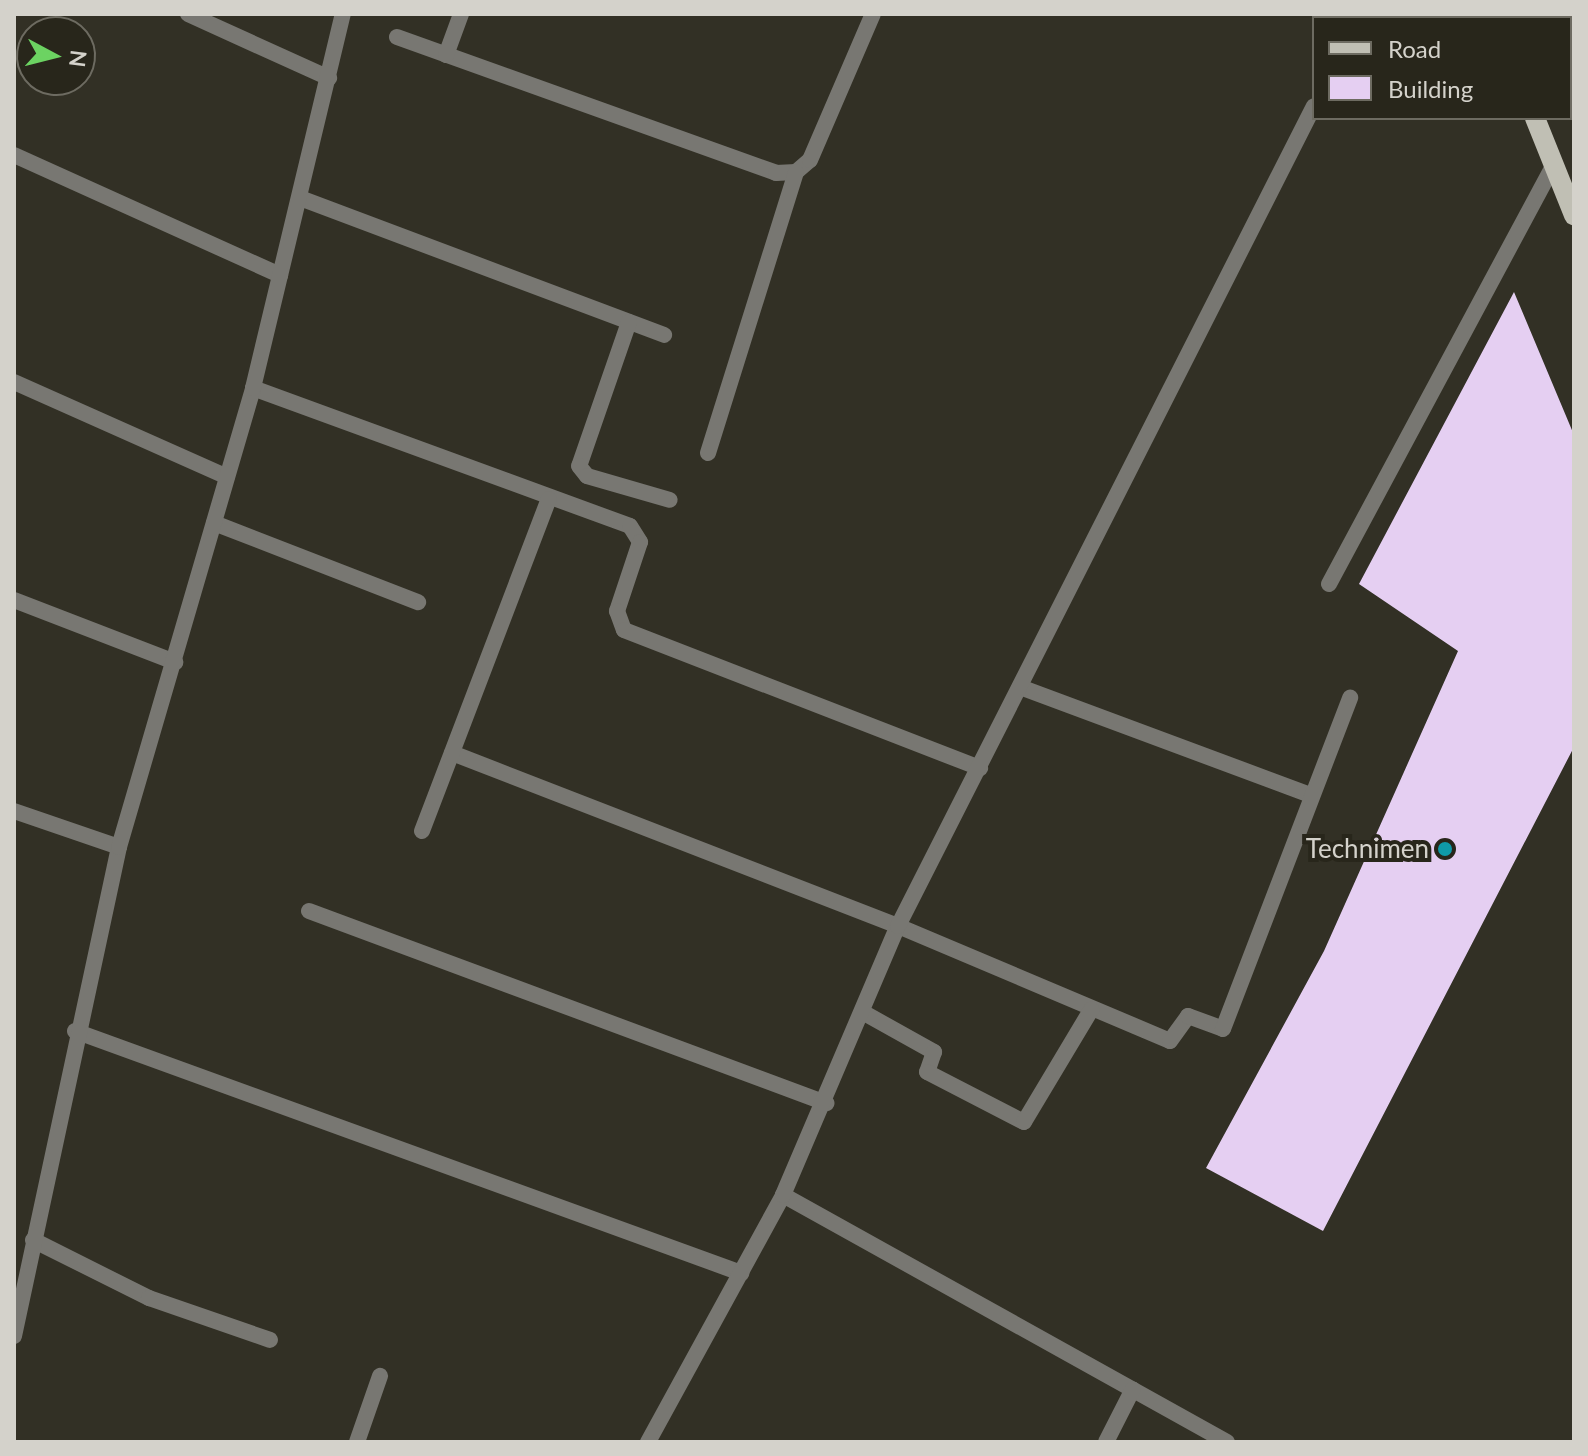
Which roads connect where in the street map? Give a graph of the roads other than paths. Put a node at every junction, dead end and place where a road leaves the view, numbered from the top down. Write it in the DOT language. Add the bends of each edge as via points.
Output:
graph roads {
  1 [pos="188,14"];
  2 [pos="343,14"];
  3 [pos="461,14"];
  4 [pos="873,14"];
  5 [pos="397,37"];
  6 [pos="446,55"];
  7 [pos="329,78"];
  8 [pos="1312,110"];
  9 [pos="1536,120"];
  10 [pos="14,155"];
  11 [pos="1554,165"];
  12 [pos="796,172"];
  13 [pos="300,198"];
  14 [pos="1574,215"];
  15 [pos="280,275"];
  16 [pos="629,322"];
  17 [pos="664,335"];
  18 [pos="14,382"];
  19 [pos="253,388"];
  20 [pos="708,453"];
  21 [pos="227,477"];
  22 [pos="549,499"];
  23 [pos="670,500"];
  24 [pos="214,523"];
  25 [pos="1329,584"];
  26 [pos="14,600"];
  27 [pos="418,602"];
  28 [pos="175,662"];
  29 [pos="1020,687"];
  30 [pos="1350,698"];
  31 [pos="452,753"];
  32 [pos="980,768"];
  33 [pos="1310,795"];
  34 [pos="14,811"];
  35 [pos="422,831"];
  36 [pos="119,847"];
  37 [pos="309,911"];
  38 [pos="898,926"];
  39 [pos="1091,1010"];
  40 [pos="866,1014"];
  41 [pos="75,1031"];
  42 [pos="826,1103"];
  43 [pos="783,1195"];
  44 [pos="33,1240"];
  45 [pos="741,1273"];
  46 [pos="14,1336"];
  47 [pos="270,1340"];
  48 [pos="380,1376"];
  49 [pos="1133,1389"];
  50 [pos="357,1442"];
  51 [pos="648,1442"];
  52 [pos="1106,1442"];
  53 [pos="1227,1442"];
  1 -- 7 [label="street"];
  2 -- 7 [label="street"];
  3 -- 6 [label="street"];
  4 -- 12 [label="street" via="810,160"];
  5 -- 6 [label="street"];
  6 -- 12 [label="street" via="776,173"];
  7 -- 13 [label="street"];
  8 -- 29 [label="street"];
  9 -- 11 [label="main road"];
  10 -- 15 [label="street"];
  11 -- 14 [label="main road"];
  11 -- 25 [label="street"];
  12 -- 20 [label="street"];
  13 -- 15 [label="street"];
  13 -- 16 [label="street"];
  15 -- 19 [label="street"];
  16 -- 17 [label="street"];
  16 -- 23 [label="street" via="579,466 587,476"];
  18 -- 21 [label="street"];
  19 -- 21 [label="street"];
  19 -- 22 [label="street"];
  21 -- 24 [label="street"];
  22 -- 31 [label="street"];
  22 -- 32 [label="street" via="639,532 617,611 624,630"];
  24 -- 27 [label="street"];
  24 -- 28 [label="street"];
  26 -- 28 [label="street"];
  28 -- 36 [label="street"];
  29 -- 32 [label="street"];
  29 -- 33 [label="street"];
  30 -- 33 [label="street"];
  31 -- 35 [label="street"];
  31 -- 38 [label="street"];
  32 -- 38 [label="street"];
  33 -- 39 [label="street" via="1223,1029 1188,1016 1170,1041"];
  34 -- 36 [label="street"];
  36 -- 41 [label="street"];
  37 -- 42 [label="street"];
  38 -- 39 [label="street"];
  38 -- 40 [label="street"];
  39 -- 40 [label="street" via="1024,1122 927,1072 934,1052"];
  40 -- 42 [label="street"];
  41 -- 44 [label="street"];
  41 -- 45 [label="street"];
  42 -- 43 [label="street"];
  43 -- 45 [label="street"];
  43 -- 49 [label="street"];
  44 -- 46 [label="street"];
  44 -- 47 [label="street" via="149,1298"];
  45 -- 51 [label="street"];
  48 -- 50 [label="street"];
  49 -- 52 [label="street"];
  49 -- 53 [label="street"];
}
